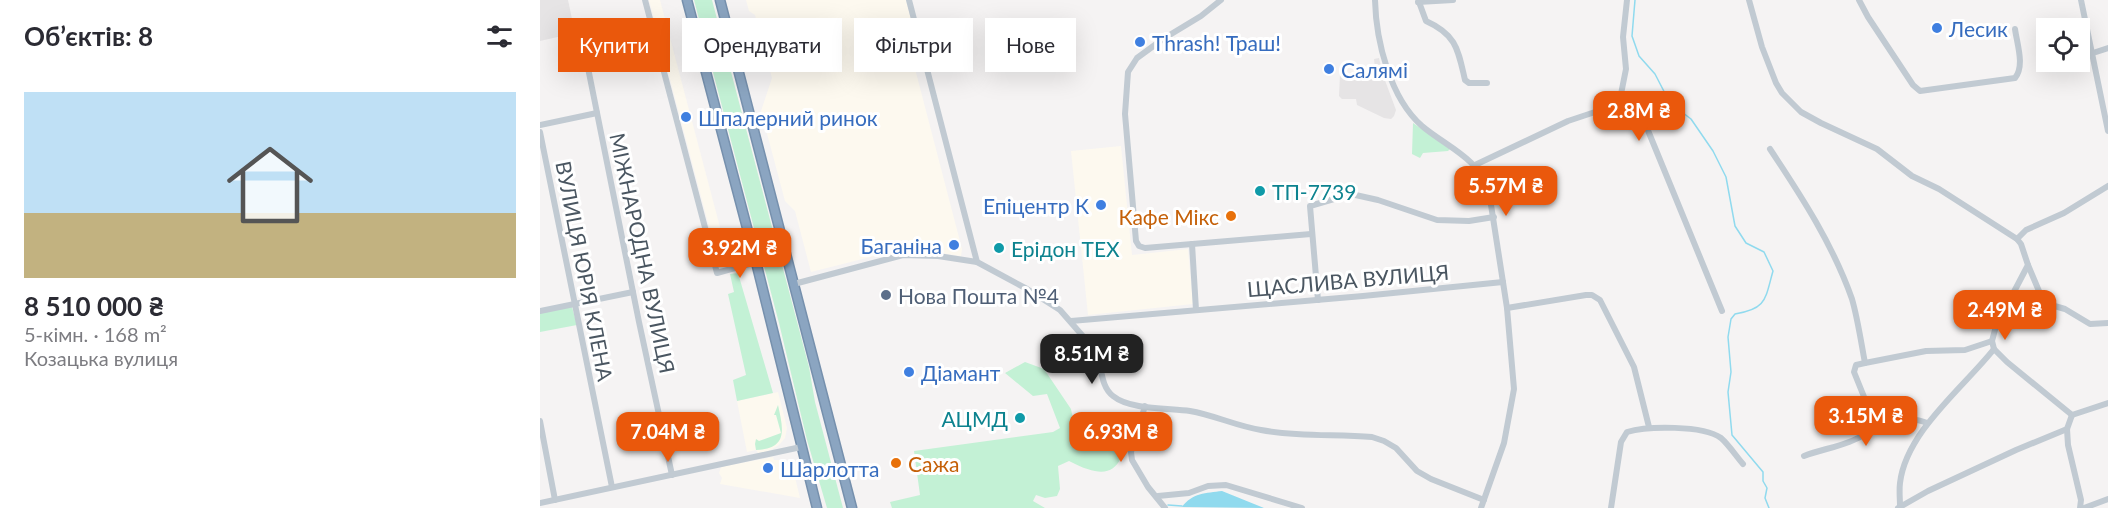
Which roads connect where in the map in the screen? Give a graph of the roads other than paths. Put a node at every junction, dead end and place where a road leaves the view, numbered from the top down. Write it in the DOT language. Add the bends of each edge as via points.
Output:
graph roads {
  1 [pos="645,0"];
  2 [pos="687,0"];
  3 [pos="720,0"];
  4 [pos="909,0"];
  5 [pos="1221,0"];
  6 [pos="1375,0"];
  7 [pos="1453,0"];
  8 [pos="1627,0"];
  9 [pos="1749,0"];
  10 [pos="1859,0"];
  11 [pos="2081,0"];
  12 [pos="1417,1"];
  13 [pos="2015,30"];
  14 [pos="2108,48"];
  15 [pos="2093,53"];
  16 [pos="589,72"];
  17 [pos="1487,83"];
  18 [pos="1619,104"];
  19 [pos="597,113"];
  20 [pos="540,125"];
  21 [pos="2108,131"];
  22 [pos="540,132"];
  23 [pos="1770,149"];
  24 [pos="1475,165"];
  25 [pos="2108,186"];
  26 [pos="1494,217"];
  27 [pos="1311,234"];
  28 [pos="2017,239"];
  29 [pos="1192,244"];
  30 [pos="756,262"];
  31 [pos="977,262"];
  32 [pos="2028,265"];
  33 [pos="1503,282"];
  34 [pos="794,284"];
  35 [pos="633,292"];
  36 [pos="1318,300"];
  37 [pos="575,304"];
  38 [pos="1507,308"];
  39 [pos="1196,310"];
  40 [pos="1722,310"];
  41 [pos="540,311"];
  42 [pos="1071,321"];
  43 [pos="2108,323"];
  44 [pos="1993,345"];
  45 [pos="1865,363"];
  46 [pos="2108,402"];
  47 [pos="1145,406"];
  48 [pos="2072,415"];
  49 [pos="540,421"];
  50 [pos="1928,423"];
  51 [pos="1648,427"];
  52 [pos="1877,429"];
  53 [pos="2067,429"];
  54 [pos="801,447"];
  55 [pos="1804,456"];
  56 [pos="1743,464"];
  57 [pos="672,475"];
  58 [pos="612,488"];
  59 [pos="1158,496"];
  60 [pos="2108,499"];
  61 [pos="555,500"];
  62 [pos="1484,500"];
  63 [pos="540,503"];
  64 [pos="1899,507"];
  65 [pos="817,508"];
  66 [pos="852,508"];
  67 [pos="1165,508"];
  68 [pos="1302,508"];
  69 [pos="1481,508"];
  70 [pos="1611,508"];
  71 [pos="2082,508"];
  1 -- 30 [label="street" via="717,273"];
  2 -- 30 [label="highway"];
  3 -- 34 [label="highway"];
  4 -- 31 [label="street"];
  5 -- 29 [label="street" via="1137,58 1126,82 1125,114 1138,246 1145,249"];
  6 -- 24 [label="street" via="1379,36 1402,103 1422,125"];
  7 -- 12 [label="street"];
  8 -- 18 [label="street" via="1623,37 1626,69"];
  9 -- 28 [label="street" via="1770,68 1782,93 1801,112 1877,149 1912,176 1940,189"];
  10 -- 13 [label="street" via="1913,86 1920,91 2015,78 2020,66"];
  11 -- 15 [label="street"];
  12 -- 17 [label="street" via="1426,21 1438,26 1458,47 1465,80"];
  14 -- 15 [label="street"];
  15 -- 21 [label="street"];
  16 -- 19 [label="street, МІЖНАРОДНА ВУЛИЦЯ"];
  18 -- 24 [label="street" via="1568,121"];
  18 -- 40 [label="street" via="1640,111"];
  19 -- 20 [label="street"];
  19 -- 35 [label="street, МІЖНАРОДНА ВУЛИЦЯ"];
  22 -- 37 [label="street, ВУЛИЦЯ ЮРІЯ КЛЕНА"];
  23 -- 45 [label="street" via="1805,202 1841,273 1856,316"];
  24 -- 26 [label="street" via="1486,182"];
  25 -- 28 [label="street" via="2026,230"];
  26 -- 27 [label="street" via="1469,222 1437,220 1351,194 1310,206"];
  26 -- 33 [label="street"];
  27 -- 29 [label="street"];
  27 -- 36 [label="street"];
  28 -- 32 [label="street"];
  29 -- 39 [label="street"];
  30 -- 54 [label="highway"];
  31 -- 34 [label="street" via="903,255"];
  31 -- 42 [label="street" via="1051,303"];
  32 -- 43 [label="street" via="2044,303 2066,309 2090,324"];
  32 -- 44 [label="street" via="1996,326"];
  33 -- 36 [label="street, ЩАСЛИВА ВУЛИЦЯ"];
  33 -- 38 [label="street"];
  34 -- 66 [label="highway"];
  35 -- 37 [label="street"];
  35 -- 57 [label="street, МІЖНАРОДНА ВУЛИЦЯ"];
  36 -- 39 [label="street, ЩАСЛИВА ВУЛИЦЯ"];
  37 -- 41 [label="street"];
  37 -- 58 [label="street, ВУЛИЦЯ ЮРІЯ КЛЕНА"];
  38 -- 51 [label="street" via="1586,295 1600,300 1634,367"];
  38 -- 62 [label="street" via="1514,389 1504,443"];
  39 -- 42 [label="street, ЩАСЛИВА ВУЛИЦЯ"];
  42 -- 47 [label="street" via="1098,356 1108,391 1126,403"];
  44 -- 45 [label="street" via="1926,351"];
  44 -- 48 [label="street" via="2007,362"];
  44 -- 50 [label="street"];
  45 -- 52 [label="street" via="1856,365 1854,372"];
  46 -- 48 [label="street"];
  47 -- 59 [label="street" via="1132,460"];
  47 -- 62 [label="street" via="1214,416 1288,434 1378,439 1396,448 1424,476"];
  48 -- 53 [label="street"];
  49 -- 61 [label="street"];
  50 -- 52 [label="street" via="1920,419 1898,420"];
  50 -- 64 [label="street" via="1909,455 1900,482"];
  51 -- 56 [label="street" via="1683,428 1713,435"];
  51 -- 70 [label="street" via="1623,436"];
  52 -- 55 [label="street"];
  53 -- 64 [label="street" via="2006,454"];
  53 -- 71 [label="street"];
  54 -- 57 [label="street"];
  54 -- 65 [label="highway"];
  57 -- 58 [label="street"];
  58 -- 61 [label="street"];
  59 -- 67 [label="street"];
  59 -- 68 [label="street" via="1226,485"];
  60 -- 71 [label="street"];
  61 -- 63 [label="street"];
  62 -- 69 [label="street"];
}
